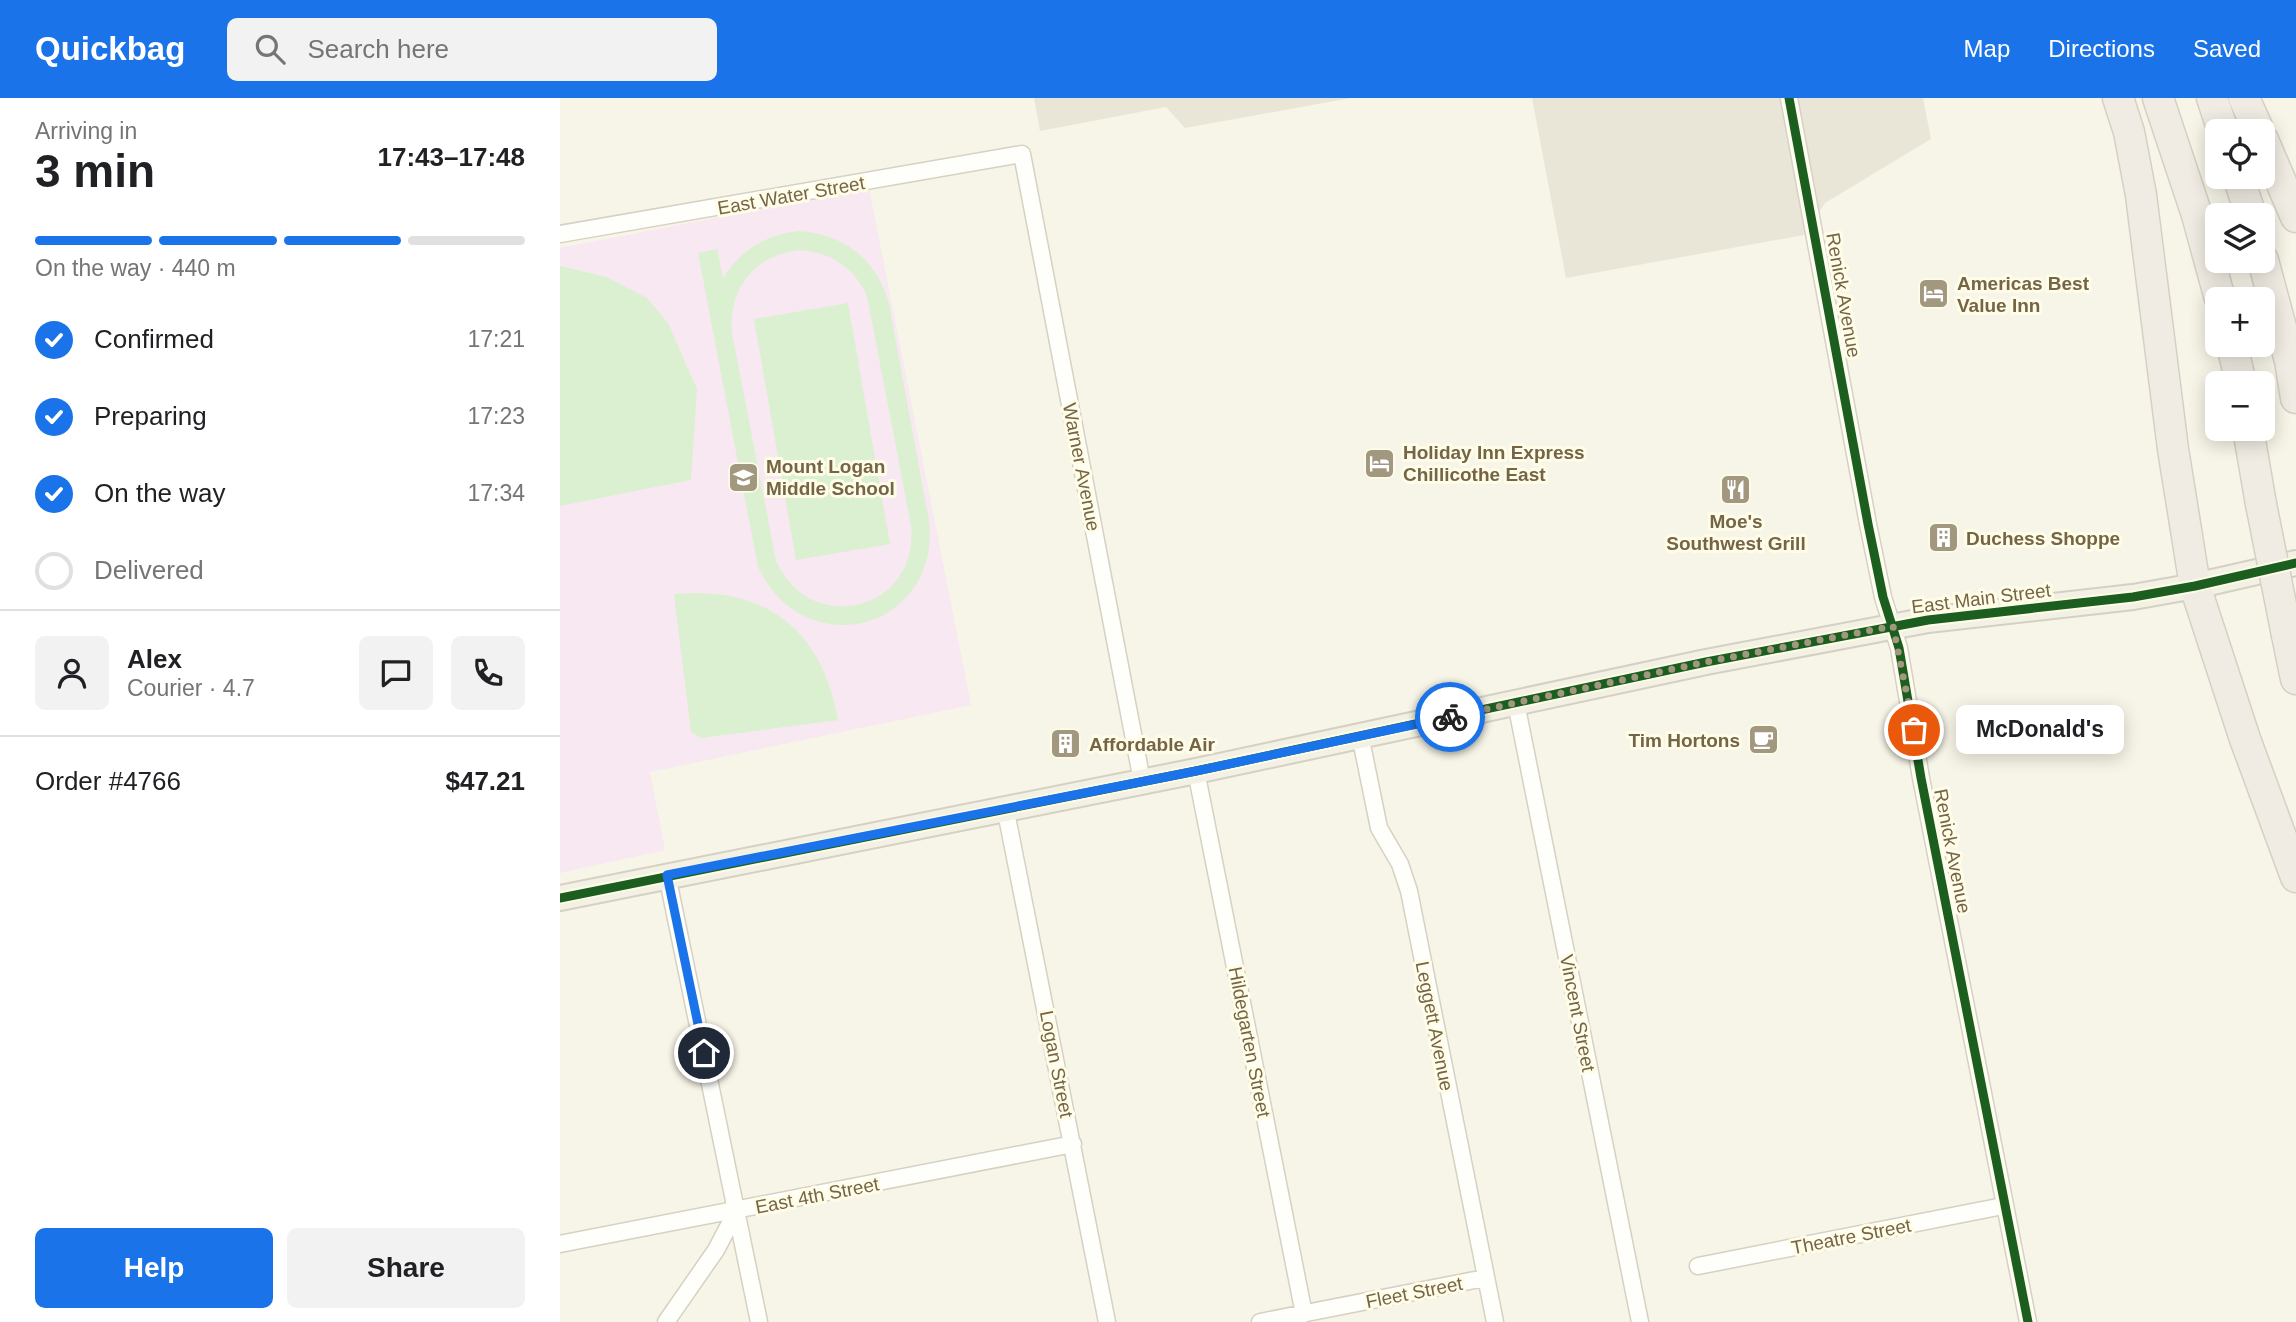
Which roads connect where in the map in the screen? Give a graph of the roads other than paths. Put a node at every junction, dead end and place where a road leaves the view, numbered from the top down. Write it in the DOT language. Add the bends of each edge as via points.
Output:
graph roads {
  1 [pos="1789,98"];
  2 [pos="2119,98"];
  3 [pos="2158,98"];
  4 [pos="2212,98"];
  5 [pos="2244,98"];
  6 [pos="2219,119"];
  7 [pos="2254,119"];
  8 [pos="1022,154"];
  9 [pos="2275,169"];
  10 [pos="2296,217"];
  11 [pos="560,234"];
  12 [pos="2266,273"];
  13 [pos="2217,287"];
  14 [pos="2296,398"];
  15 [pos="2250,441"];
  16 [pos="2296,563"];
  17 [pos="2195,586"];
  18 [pos="1893,626"];
  19 [pos="2296,679"];
  20 [pos="1516,703"];
  21 [pos="1360,735"];
  22 [pos="1196,771"];
  23 [pos="1142,781"];
  24 [pos="1005,807"];
  25 [pos="667,875"];
  26 [pos="2296,877"];
  27 [pos="560,898"];
  28 [pos="1073,1144"];
  29 [pos="2003,1206"];
  30 [pos="737,1210"];
  31 [pos="560,1244"];
  32 [pos="1698,1266"];
  33 [pos="1485,1278"];
  34 [pos="1304,1314"];
  35 [pos="666,1322"];
  36 [pos="759,1322"];
  37 [pos="1107,1322"];
  38 [pos="1260,1322"];
  39 [pos="1495,1322"];
  40 [pos="1640,1322"];
  41 [pos="2028,1322"];
  1 -- 18 [label="street, Renick Avenue" via="1868,524"];
  2 -- 17 [label="highway" via="2141,195"];
  3 -- 13 [label="highway"];
  4 -- 6 [label="highway"];
  5 -- 7 [label="highway"];
  8 -- 11 [label="street, East Water Street"];
  8 -- 23 [label="street, Warner Avenue"];
  9 -- 10 [label="highway"];
  12 -- 14 [label="highway"];
  15 -- 19 [label="highway, bridge"];
  16 -- 17 [label="main road, East Main Street"];
  17 -- 18 [label="main road, East Main Street"];
  17 -- 26 [label="highway"];
  18 -- 20 [label="main road, East Main Street"];
  18 -- 29 [label="street, Renick Avenue"];
  20 -- 21 [label="main road, East Main Street"];
  20 -- 40 [label="street, Vincent Street"];
  21 -- 22 [label="main road, East Main Street"];
  21 -- 33 [label="street, Leggett Avenue" via="1379,828 1405,877"];
  22 -- 23 [label="main road, East Main Street"];
  22 -- 34 [label="street, Hildegarten Street"];
  23 -- 24 [label="main road, East Main Street"];
  24 -- 25 [label="main road, East Main Street"];
  24 -- 28 [label="street, Logan Street"];
  25 -- 27 [label="main road, East Main Street"];
  25 -- 30 [label="street"];
  28 -- 30 [label="street, East 4th Street"];
  28 -- 37 [label="street, Logan Street"];
  29 -- 32 [label="street, Theatre Street"];
  29 -- 41 [label="street, Renick Avenue"];
  30 -- 31 [label="street, East 4th Street"];
  30 -- 35 [label="street" via="716,1250"];
  30 -- 36 [label="street"];
  33 -- 34 [label="street, Fleet Street"];
  33 -- 39 [label="street, Leggett Avenue"];
  34 -- 38 [label="street, Fleet Street"];
}
